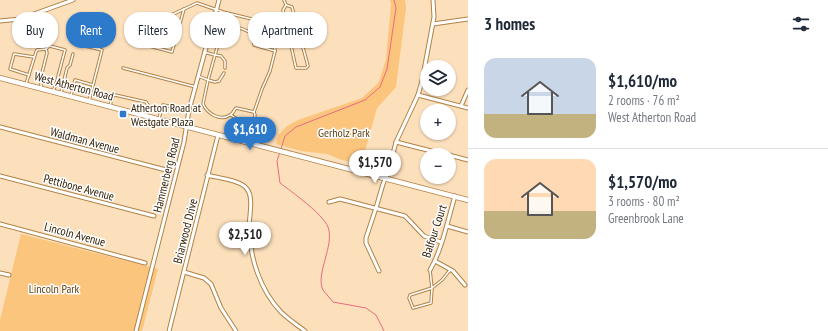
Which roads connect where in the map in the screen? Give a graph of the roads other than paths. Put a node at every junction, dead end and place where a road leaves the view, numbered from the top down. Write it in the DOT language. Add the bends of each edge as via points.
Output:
graph roads {
  1 [pos="73,0"];
  2 [pos="219,0"];
  3 [pos="284,0"];
  4 [pos="433,0"];
  5 [pos="286,5"];
  6 [pos="184,9"];
  7 [pos="216,10"];
  8 [pos="248,18"];
  9 [pos="468,19"];
  10 [pos="0,21"];
  11 [pos="433,24"];
  12 [pos="248,32"];
  13 [pos="267,48"];
  14 [pos="46,49"];
  15 [pos="99,49"];
  16 [pos="275,50"];
  17 [pos="204,52"];
  18 [pos="73,54"];
  19 [pos="215,55"];
  20 [pos="34,57"];
  21 [pos="123,68"];
  22 [pos="225,68"];
  23 [pos="224,73"];
  24 [pos="29,75"];
  25 [pos="198,76"];
  26 [pos="0,78"];
  27 [pos="208,80"];
  28 [pos="26,84"];
  29 [pos="93,85"];
  30 [pos="196,87"];
  31 [pos="41,88"];
  32 [pos="468,90"];
  33 [pos="53,91"];
  34 [pos="61,94"];
  35 [pos="418,95"];
  36 [pos="70,96"];
  37 [pos="88,101"];
  38 [pos="110,106"];
  39 [pos="461,106"];
  40 [pos="468,108"];
  41 [pos="189,110"];
  42 [pos="254,112"];
  43 [pos="231,115"];
  44 [pos="146,116"];
  45 [pos="158,119"];
  46 [pos="186,126"];
  47 [pos="0,127"];
  48 [pos="218,134"];
  49 [pos="396,142"];
  50 [pos="420,148"];
  51 [pos="456,157"];
  52 [pos="468,160"];
  53 [pos="166,170"];
  54 [pos="207,175"];
  55 [pos="0,176"];
  56 [pos="385,178"];
  57 [pos="455,196"];
  58 [pos="468,200"];
  59 [pos="329,202"];
  60 [pos="376,208"];
  61 [pos="154,216"];
  62 [pos="0,224"];
  63 [pos="447,226"];
  64 [pos="468,232"];
  65 [pos="441,242"];
  66 [pos="435,262"];
  67 [pos="145,263"];
  68 [pos="430,270"];
  69 [pos="450,270"];
  70 [pos="379,271"];
  71 [pos="184,272"];
  72 [pos="0,273"];
  73 [pos="9,275"];
  74 [pos="465,286"];
  75 [pos="432,288"];
  76 [pos="136,331"];
  77 [pos="169,331"];
  78 [pos="236,331"];
  79 [pos="305,331"];
  1 -- 10 [label="street" via="20,19"];
  2 -- 7 [label="street, Hammerberg Road"];
  3 -- 5 [label="lane"];
  4 -- 11 [label="street"];
  5 -- 5 [label="lane" via="292,7 308,66 306,68 296,68 283,10"];
  6 -- 6 [label="lane" via="133,33 131,41 172,52"];
  6 -- 7 [label="lane" via="197,3"];
  7 -- 8 [label="lane"];
  7 -- 17 [label="street, Hammerberg Road"];
  9 -- 11 [label="street"];
  11 -- 35 [label="street"];
  12 -- 19 [label="lane" via="237,27 226,30 220,38"];
  13 -- 16 [label="lane"];
  14 -- 20 [label="lane" via="37,50"];
  14 -- 31 [label="lane"];
  14 -- 33 [label="lane" via="50,46 65,50"];
  15 -- 15 [label="lane" via="77,44 80,34 106,24"];
  15 -- 29 [label="lane" via="102,50"];
  16 -- 42 [label="lane" via="270,71"];
  17 -- 19 [label="lane"];
  17 -- 25 [label="street, Hammerberg Road"];
  18 -- 34 [label="lane"];
  19 -- 22 [label="lane" via="221,56 225,61"];
  19 -- 27 [label="lane"];
  20 -- 24 [label="lane"];
  20 -- 24 [label="lane" via="14,54 10,69"];
  21 -- 30 [label="lane"];
  23 -- 27 [label="lane" via="220,81"];
  24 -- 28 [label="lane"];
  25 -- 27 [label="lane"];
  25 -- 30 [label="street, Hammerberg Road"];
  26 -- 28 [label="street, West Atherton Road"];
  27 -- 43 [label="lane" via="203,104 205,108 216,117"];
  28 -- 31 [label="street, West Atherton Road"];
  29 -- 36 [label="lane" via="75,80"];
  29 -- 37 [label="lane"];
  30 -- 41 [label="street, Hammerberg Road"];
  31 -- 33 [label="street, West Atherton Road"];
  32 -- 39 [label="street"];
  33 -- 34 [label="street, West Atherton Road"];
  34 -- 36 [label="street, West Atherton Road"];
  35 -- 39 [label="street"];
  35 -- 49 [label="street"];
  36 -- 37 [label="street, West Atherton Road"];
  37 -- 38 [label="street, West Atherton Road"];
  38 -- 44 [label="street, West Atherton Road"];
  38 -- 44 [label="lane" via="115,95 146,102"];
  39 -- 40 [label="street"];
  41 -- 45 [label="lane" via="163,105"];
  41 -- 46 [label="street, Hammerberg Road"];
  42 -- 43 [label="lane" via="236,108"];
  42 -- 43 [label="lane" via="252,123 237,120"];
  44 -- 45 [label="street, West Atherton Road"];
  45 -- 46 [label="street, West Atherton Road"];
  46 -- 48 [label="street, West Atherton Road"];
  46 -- 76 [label="street, Hammerberg Road"];
  47 -- 53 [label="street, Waldman Avenue"];
  48 -- 54 [label="street, Briarwood Drive"];
  48 -- 56 [label="street, West Atherton Road"];
  49 -- 50 [label="street"];
  49 -- 56 [label="street"];
  51 -- 52 [label="street"];
  54 -- 71 [label="street, Briarwood Drive"];
  54 -- 79 [label="street" via="242,184 248,189 250,246 260,280 282,313"];
  55 -- 61 [label="street, Pettibone Avenue"];
  56 -- 57 [label="street, West Atherton Road"];
  56 -- 60 [label="street"];
  57 -- 58 [label="street, West Atherton Road"];
  57 -- 63 [label="street, Balfour Court"];
  59 -- 60 [label="street" via="340,199"];
  60 -- 65 [label="street" via="405,216 424,236"];
  60 -- 70 [label="street" via="366,243"];
  62 -- 67 [label="street, Lincoln Avenue"];
  63 -- 64 [label="street"];
  63 -- 65 [label="street, Balfour Court"];
  65 -- 66 [label="street, Balfour Court"];
  66 -- 68 [label="street, Balfour Court"];
  66 -- 69 [label="street"];
  68 -- 75 [label="lane"];
  69 -- 74 [label="street"];
  69 -- 75 [label="lane"];
  71 -- 77 [label="street, Briarwood Drive"];
  71 -- 78 [label="street" via="204,278 211,284 221,308"];
  72 -- 73 [label="street"];
  75 -- 75 [label="lane" via="430,303 412,307 410,295"];
}
